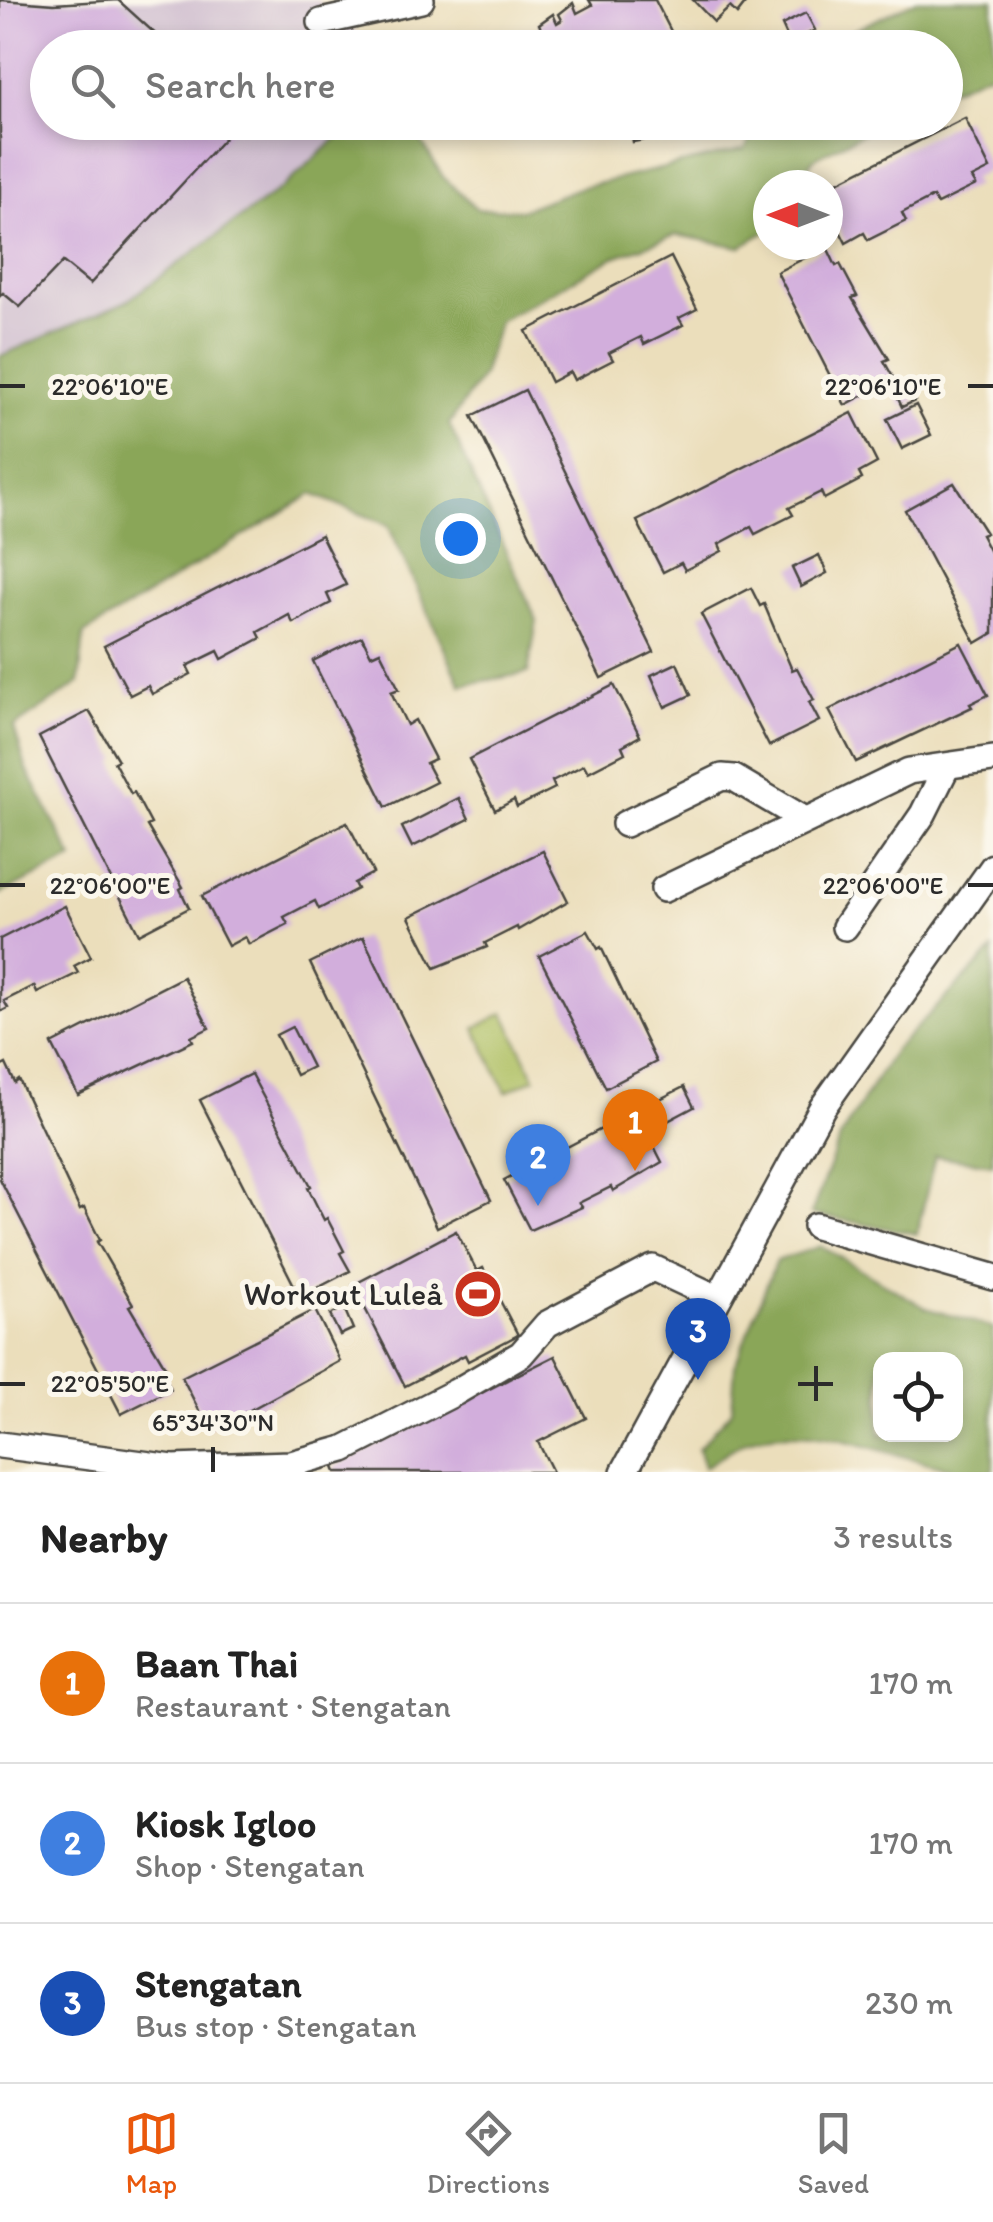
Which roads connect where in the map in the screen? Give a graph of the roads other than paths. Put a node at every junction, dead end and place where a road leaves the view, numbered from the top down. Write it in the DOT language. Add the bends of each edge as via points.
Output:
graph roads {
  1 [pos="421,0"];
  2 [pos="322,22"];
  3 [pos="992,755"];
  4 [pos="946,768"];
  5 [pos="805,820"];
  6 [pos="626,824"];
  7 [pos="993,866"];
  8 [pos="664,889"];
  9 [pos="846,927"];
  10 [pos="816,1226"];
  11 [pos="993,1277"];
  12 [pos="716,1298"];
  13 [pos="0,1444"];
  14 [pos="624,1472"];
  1 -- 2 [label="street"];
  3 -- 4 [label="street"];
  4 -- 5 [label="street" via="909,772"];
  4 -- 9 [label="street" via="923,814"];
  5 -- 6 [label="street" via="722,776"];
  5 -- 8 [label="street"];
  7 -- 12 [label="street" via="855,1055"];
  10 -- 11 [label="street"];
  12 -- 13 [label="street" via="653,1268 547,1324 521,1354 456,1392 344,1449 290,1464 172,1468"];
  12 -- 14 [label="street"];
}
